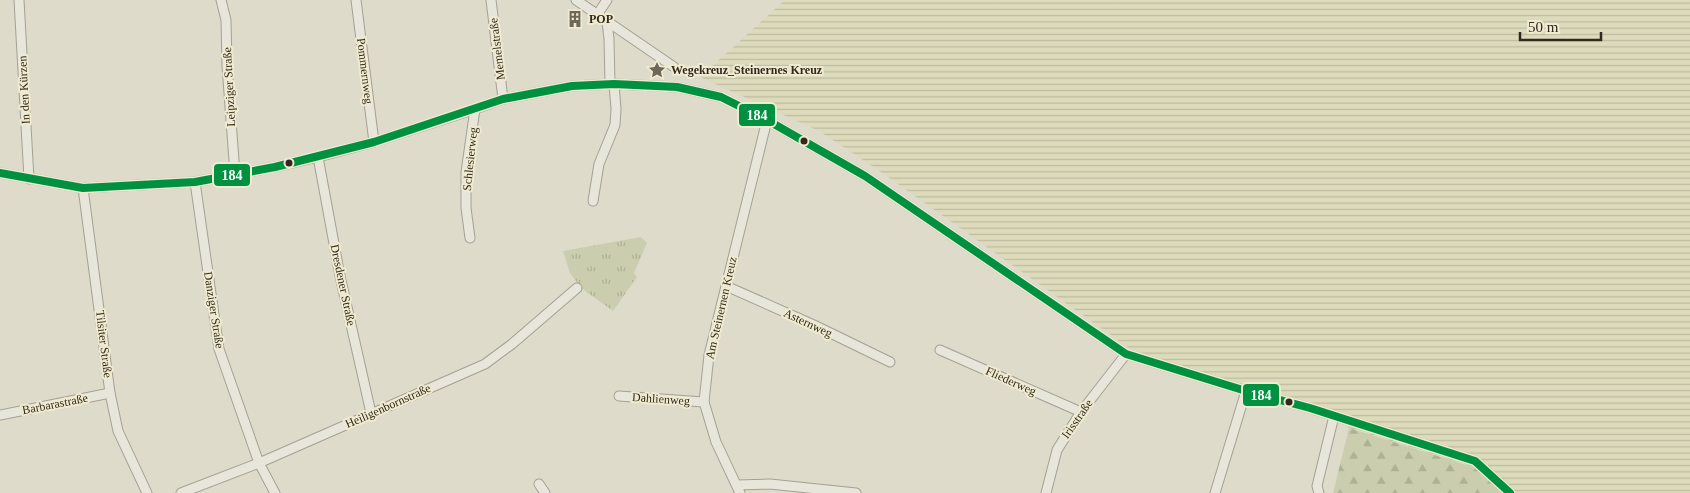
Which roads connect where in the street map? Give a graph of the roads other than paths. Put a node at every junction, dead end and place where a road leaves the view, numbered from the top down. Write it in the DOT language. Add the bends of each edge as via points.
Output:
graph roads {
  1 [pos="19,0"];
  2 [pos="221,0"];
  3 [pos="356,0"];
  4 [pos="491,0"];
  5 [pos="576,0"];
  6 [pos="607,0"];
  7 [pos="597,15"];
  8 [pos="607,22"];
  9 [pos="674,67"];
  10 [pos="612,84"];
  11 [pos="503,99"];
  12 [pos="476,109"];
  13 [pos="766,120"];
  14 [pos="374,142"];
  15 [pos="318,157"];
  16 [pos="0,173"];
  17 [pos="234,174"];
  18 [pos="29,179"];
  19 [pos="195,182"];
  20 [pos="84,188"];
  21 [pos="593,202"];
  22 [pos="470,238"];
  23 [pos="726,286"];
  24 [pos="577,288"];
  25 [pos="940,350"];
  26 [pos="1126,354"];
  27 [pos="890,362"];
  28 [pos="1246,391"];
  29 [pos="110,392"];
  30 [pos="619,396"];
  31 [pos="704,402"];
  32 [pos="1081,412"];
  33 [pos="371,413"];
  34 [pos="0,415"];
  35 [pos="1334,416"];
  36 [pos="259,463"];
  37 [pos="538,484"];
  38 [pos="739,489"];
  39 [pos="147,493"];
  40 [pos="181,493"];
  41 [pos="275,493"];
  42 [pos="545,493"];
  43 [pos="856,493"];
  44 [pos="1046,493"];
  45 [pos="1215,493"];
  46 [pos="1319,493"];
  47 [pos="1510,493"];
  1 -- 18 [label="street, In den Kürzen"];
  2 -- 17 [label="street, Leipziger Straße" via="226,20"];
  3 -- 14 [label="street, Pommernweg"];
  4 -- 11 [label="street, Memelstraße"];
  5 -- 7 [label="street"];
  6 -- 7 [label="street"];
  7 -- 8 [label="street"];
  8 -- 9 [label="street"];
  8 -- 10 [label="street"];
  10 -- 11 [label="street" via="572,86"];
  10 -- 13 [label="street" via="677,86 720,97"];
  10 -- 21 [label="street" via="615,125 599,164"];
  11 -- 12 [label="street"];
  12 -- 14 [label="street"];
  12 -- 22 [label="street, Schlesierweg" via="466,172"];
  13 -- 23 [label="street, Am Steinernen Kreuz"];
  13 -- 26 [label="street" via="865,176"];
  14 -- 15 [label="street"];
  15 -- 17 [label="street"];
  15 -- 33 [label="street, Dresdener Straße" via="340,276"];
  16 -- 18 [label="street"];
  17 -- 19 [label="street"];
  18 -- 20 [label="street"];
  19 -- 20 [label="street"];
  19 -- 36 [label="street, Danziger Straße" via="219,349"];
  20 -- 29 [label="street, Tilsiter Straße"];
  23 -- 27 [label="street, Asternweg"];
  23 -- 31 [label="street, Am Steinernen Kreuz" via="709,355"];
  24 -- 33 [label="street, Heiligenbornstraße" via="485,364"];
  25 -- 32 [label="street, Fliederweg"];
  26 -- 28 [label="street"];
  26 -- 32 [label="street, Irisstraße"];
  28 -- 35 [label="street"];
  28 -- 45 [label="street"];
  29 -- 34 [label="street, Barbarastraße"];
  29 -- 39 [label="street, Tilsiter Straße" via="118,431"];
  30 -- 31 [label="street, Dahlienweg"];
  31 -- 38 [label="street, Am Steinernen Kreuz" via="716,442"];
  32 -- 44 [label="street, Irisstraße" via="1057,450"];
  33 -- 36 [label="street, Heiligenbornstraße"];
  35 -- 46 [label="street" via="1317,486"];
  35 -- 47 [label="street" via="1475,460"];
  36 -- 40 [label="street, Heiligenbornstraße"];
  36 -- 41 [label="street, Danziger Straße"];
  37 -- 42 [label="street"];
  38 -- 43 [label="street" via="770,484"];
}
